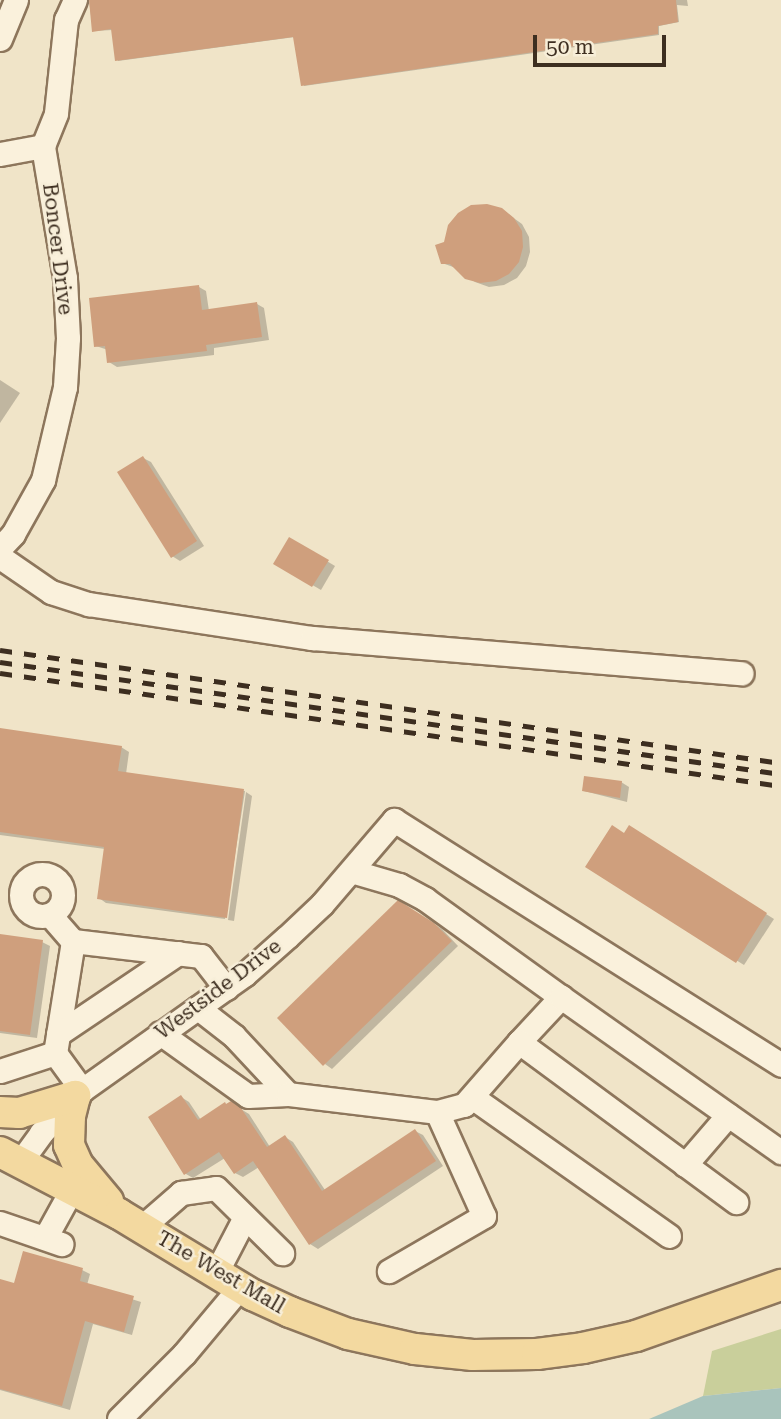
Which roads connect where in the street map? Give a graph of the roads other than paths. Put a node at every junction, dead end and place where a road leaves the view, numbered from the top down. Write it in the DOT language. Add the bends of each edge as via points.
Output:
graph roads {
  1 [pos="16,0"];
  2 [pos="75,0"];
  3 [pos="0,39"];
  4 [pos="43,146"];
  5 [pos="1,151"];
  6 [pos="0,548"];
  7 [pos="0,557"];
  8 [pos="742,673"];
  9 [pos="351,871"];
  10 [pos="50,915"];
  11 [pos="74,941"];
  12 [pos="178,953"];
  13 [pos="226,988"];
  14 [pos="561,997"];
  15 [pos="198,1008"];
  16 [pos="160,1033"];
  17 [pos="519,1042"];
  18 [pos="56,1043"];
  19 [pos="781,1065"];
  20 [pos="0,1071"];
  21 [pos="78,1093"];
  22 [pos="288,1094"];
  23 [pos="472,1097"];
  24 [pos="0,1112"];
  25 [pos="437,1112"];
  26 [pos="728,1115"];
  27 [pos="781,1152"];
  28 [pos="11,1156"];
  29 [pos="685,1164"];
  30 [pos="72,1189"];
  31 [pos="736,1202"];
  32 [pos="245,1217"];
  33 [pos="130,1220"];
  34 [pos="0,1223"];
  35 [pos="669,1236"];
  36 [pos="282,1253"];
  37 [pos="389,1270"];
  38 [pos="228,1280"];
  39 [pos="781,1285"];
  40 [pos="119,1419"];
  1 -- 3 [label="street"];
  2 -- 4 [label="street" via="66,20 56,113"];
  4 -- 5 [label="street"];
  4 -- 6 [label="street, Boncer Drive" via="65,278 65,387 43,480"];
  7 -- 8 [label="street" via="51,592 89,604 312,638"];
  9 -- 13 [label="street, Westside Drive" via="287,937"];
  9 -- 14 [label="street" via="399,885 425,899"];
  9 -- 19 [label="street, Westside Drive" via="394,820"];
  10 -- 11 [label="street"];
  11 -- 12 [label="street"];
  11 -- 18 [label="street"];
  12 -- 13 [label="street" via="201,956"];
  12 -- 18 [label="street"];
  13 -- 15 [label="street, Westside Drive"];
  14 -- 17 [label="street"];
  14 -- 26 [label="street"];
  15 -- 16 [label="street, Westside Drive"];
  15 -- 22 [label="street" via="234,1036"];
  16 -- 21 [label="street, Westside Drive"];
  16 -- 22 [label="street" via="248,1096"];
  17 -- 23 [label="street"];
  17 -- 29 [label="street"];
  18 -- 20 [label="street"];
  18 -- 21 [label="street"];
  21 -- 24 [label="main road" via="19,1113"];
  21 -- 28 [label="street, Westside Drive" via="33,1143"];
  21 -- 33 [label="main road" via="70,1116 69,1145 78,1165"];
  22 -- 25 [label="street"];
  23 -- 25 [label="street" via="464,1105"];
  23 -- 35 [label="street"];
  25 -- 37 [label="street" via="484,1216"];
  26 -- 27 [label="street"];
  26 -- 29 [label="street"];
  28 -- 30 [label="main road, The West Mall"];
  29 -- 31 [label="street"];
  30 -- 33 [label="main road, The West Mall"];
  30 -- 34 [label="street" via="53,1241"];
  32 -- 33 [label="street" via="216,1188 181,1193"];
  32 -- 36 [label="street"];
  32 -- 38 [label="street"];
  33 -- 38 [label="main road, The West Mall"];
  38 -- 39 [label="main road, The West Mall" via="290,1312 348,1334 415,1349 473,1355 537,1354 608,1343"];
  38 -- 40 [label="street" via="184,1354"];
}
